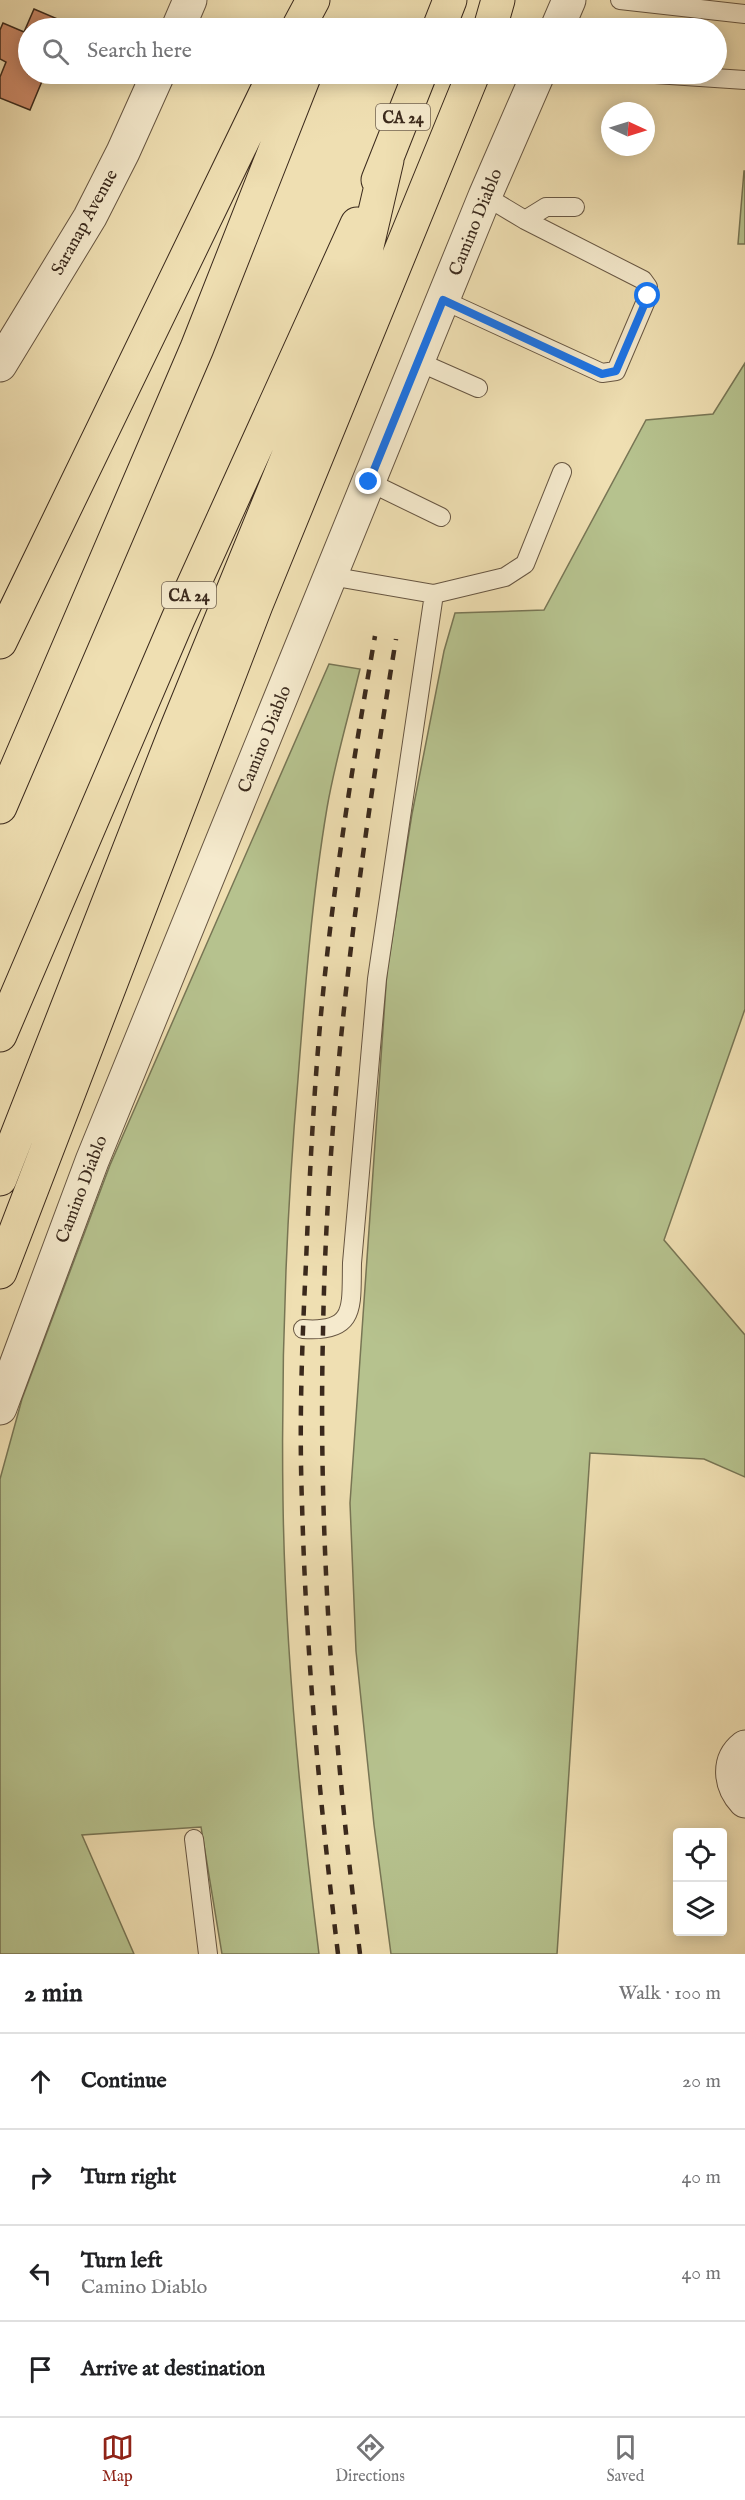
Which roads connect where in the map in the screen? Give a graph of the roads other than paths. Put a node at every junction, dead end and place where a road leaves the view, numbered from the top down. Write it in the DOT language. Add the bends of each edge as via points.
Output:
graph roads {
  1 [pos="190,0"];
  2 [pos="313,0"];
  3 [pos="333,0"];
  4 [pos="450,0"];
  5 [pos="498,0"];
  6 [pos="569,0"];
  7 [pos="620,0"];
  8 [pos="745,14"];
  9 [pos="182,18"];
  10 [pos="303,18"];
  11 [pos="326,18"];
  12 [pos="443,18"];
  13 [pos="493,18"];
  14 [pos="561,18"];
  15 [pos="727,79"];
  16 [pos="745,80"];
  17 [pos="154,84"];
  18 [pos="270,84"];
  19 [pos="301,84"];
  20 [pos="416,84"];
  21 [pos="468,84"];
  22 [pos="534,84"];
  23 [pos="387,160"];
  24 [pos="485,196"];
  25 [pos="575,207"];
  26 [pos="525,220"];
  27 [pos="443,300"];
  28 [pos="419,362"];
  29 [pos="0,365"];
  30 [pos="478,388"];
  31 [pos="562,472"];
  32 [pos="369,482"];
  33 [pos="441,517"];
  34 [pos="330,576"];
  35 [pos="434,594"];
  36 [pos="0,642"];
  37 [pos="0,807"];
  38 [pos="0,1035"];
  39 [pos="0,1179"];
  40 [pos="0,1272"];
  41 [pos="303,1329"];
  42 [pos="0,1408"];
  43 [pos="745,1747"];
  44 [pos="745,1801"];
  45 [pos="194,1839"];
  46 [pos="208,1954"];
  1 -- 9 [label="street"];
  2 -- 10 [label="highway"];
  3 -- 11 [label="highway"];
  4 -- 12 [label="highway"];
  5 -- 13 [label="highway"];
  6 -- 14 [label="street"];
  7 -- 8 [label="lane"];
  15 -- 16 [label="lane"];
  17 -- 29 [label="street, Saranap Avenue" via="90,217"];
  18 -- 36 [label="highway"];
  19 -- 37 [label="highway" via="197,348"];
  20 -- 23 [label="highway, CA 24"];
  21 -- 40 [label="highway" via="252,615"];
  22 -- 24 [label="street, Camino Diablo"];
  23 -- 38 [label="highway, CA 24" via="178,619"];
  23 -- 39 [label="highway" via="358,285 172,740"];
  24 -- 26 [label="lane"];
  24 -- 27 [label="street, Camino Diablo"];
  25 -- 26 [label="lane" via="546,207"];
  26 -- 27 [label="lane" via="643,280 648,287 648,296 616,371 602,374"];
  27 -- 28 [label="street, Camino Diablo"];
  28 -- 30 [label="lane"];
  28 -- 32 [label="street, Camino Diablo"];
  31 -- 35 [label="lane" via="525,564 505,577"];
  32 -- 33 [label="lane"];
  32 -- 34 [label="street, Camino Diablo"];
  34 -- 35 [label="lane"];
  34 -- 42 [label="street, Camino Diablo" via="92,1161"];
  35 -- 41 [label="lane" via="377,979 351,1309 338,1326"];
  43 -- 44 [label="street" via="732,1762 732,1778"];
  45 -- 46 [label="lane"];
}
